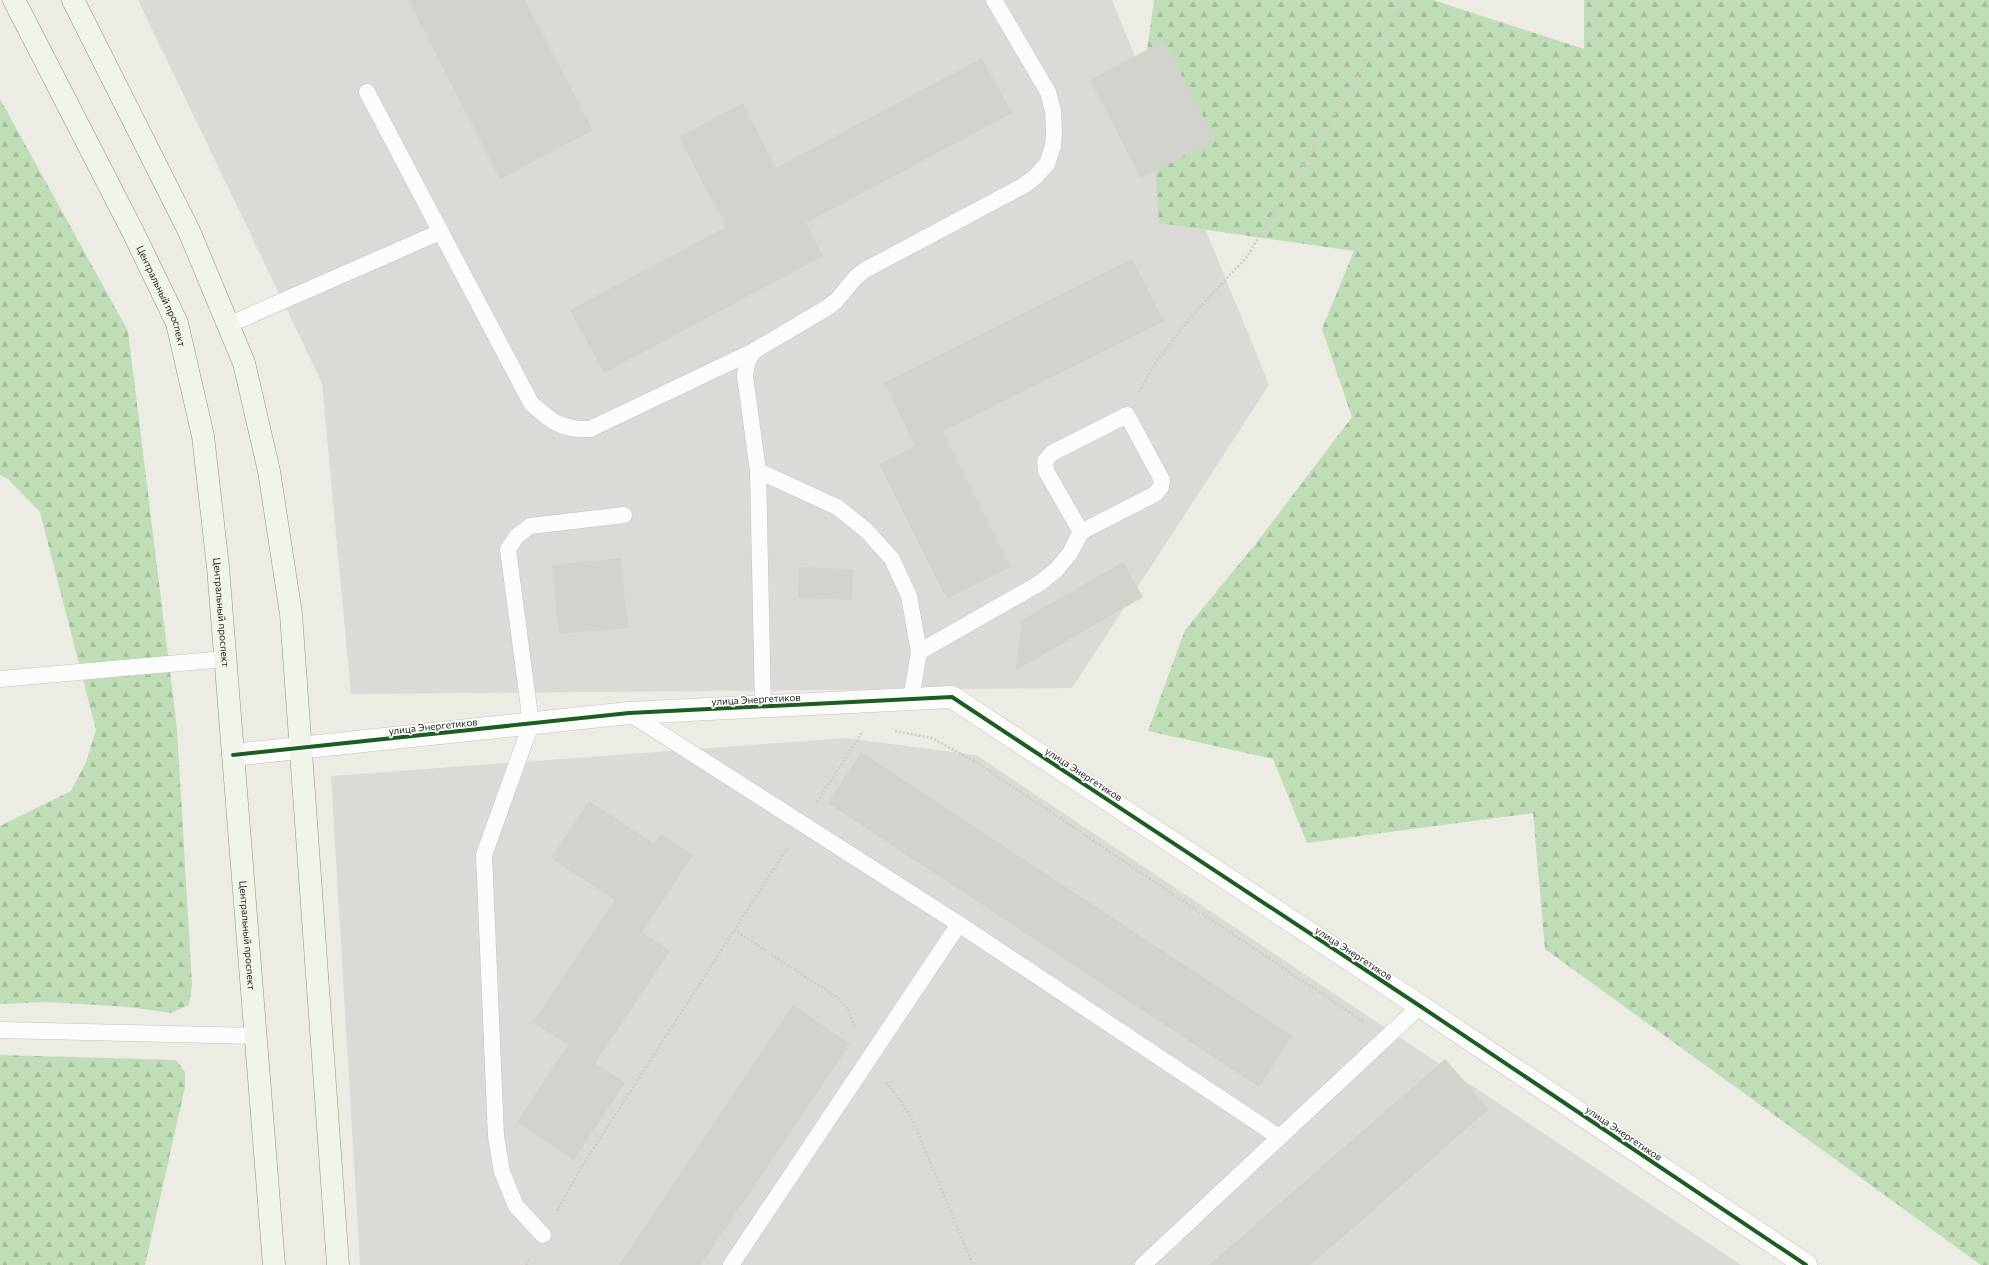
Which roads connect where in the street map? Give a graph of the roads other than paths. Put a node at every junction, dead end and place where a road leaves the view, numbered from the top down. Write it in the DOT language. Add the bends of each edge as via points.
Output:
graph roads {
  1 [pos="14,0"];
  2 [pos="73,0"];
  3 [pos="994,0"];
  4 [pos="366,92"];
  5 [pos="440,232"];
  6 [pos="228,325"];
  7 [pos="754,351"];
  8 [pos="758,471"];
  9 [pos="624,515"];
  10 [pos="1081,532"];
  11 [pos="919,652"];
  12 [pos="225,659"];
  13 [pos="0,679"];
  14 [pos="911,699"];
  15 [pos="763,707"];
  16 [pos="629,713"];
  17 [pos="531,724"];
  18 [pos="300,748"];
  19 [pos="233,754"];
  20 [pos="959,924"];
  21 [pos="1420,1006"];
  22 [pos="0,1030"];
  23 [pos="256,1036"];
  24 [pos="1279,1138"];
  25 [pos="543,1236"];
  26 [pos="274,1265"];
  27 [pos="338,1265"];
  28 [pos="731,1265"];
  29 [pos="1143,1265"];
  30 [pos="1806,1265"];
  1 -- 12 [label="main road, Центральный проспект" via="177,323 203,436 218,567"];
  2 -- 6 [label="main road" via="189,231"];
  3 -- 7 [label="lane" via="1048,92 1053,111 1054,133 1047,164 1023,186 865,270 836,301"];
  4 -- 5 [label="lane"];
  5 -- 6 [label="lane"];
  5 -- 7 [label="lane" via="530,403 551,421 573,430 590,429"];
  6 -- 18 [label="main road" via="244,363 269,471 291,614"];
  7 -- 8 [label="lane" via="747,362 744,376"];
  8 -- 11 [label="lane" via="837,507 867,531 892,559 909,596"];
  8 -- 15 [label="lane"];
  9 -- 17 [label="lane" via="530,526 517,536 508,549"];
  10 -- 10 [label="lane" via="1155,494 1161,487 1162,480 1127,414 1052,453 1045,461 1046,471"];
  10 -- 11 [label="lane" via="1056,570 1040,584"];
  11 -- 14 [label="lane"];
  12 -- 13 [label="lane"];
  12 -- 19 [label="main road, Центральный проспект"];
  14 -- 15 [label="street, улица Энергетиков"];
  14 -- 21 [label="street, улица Энергетиков" via="952,697"];
  15 -- 16 [label="street, улица Энергетиков"];
  16 -- 17 [label="street, улица Энергетиков"];
  16 -- 20 [label="lane"];
  17 -- 18 [label="street, улица Энергетиков"];
  17 -- 25 [label="lane" via="484,855 496,1136 502,1172 516,1206"];
  18 -- 19 [label="street, улица Энергетиков"];
  18 -- 27 [label="main road"];
  19 -- 23 [label="main road, Центральный проспект"];
  20 -- 24 [label="lane"];
  20 -- 28 [label="lane"];
  21 -- 24 [label="lane"];
  21 -- 30 [label="street, улица Энергетиков"];
  22 -- 23 [label="lane"];
  23 -- 26 [label="main road, Центральный проспект"];
  24 -- 29 [label="lane"];
}
